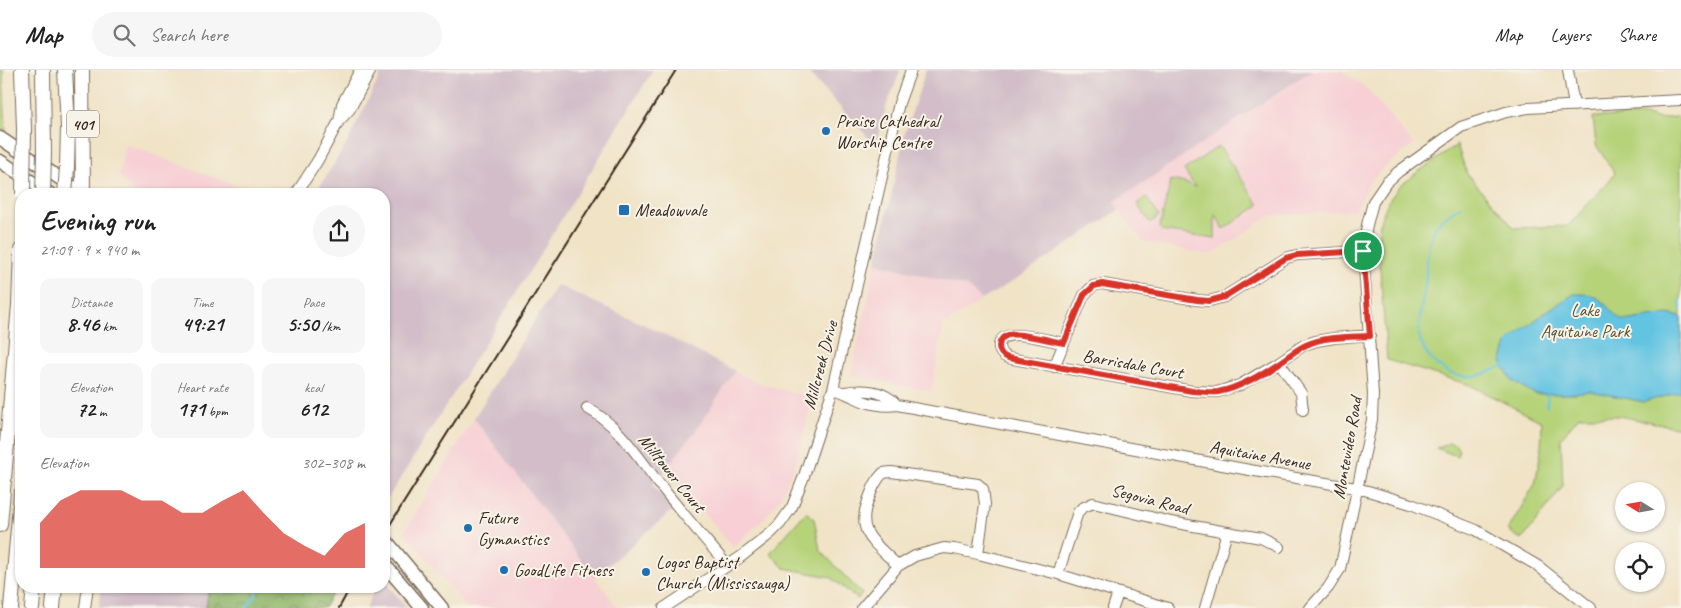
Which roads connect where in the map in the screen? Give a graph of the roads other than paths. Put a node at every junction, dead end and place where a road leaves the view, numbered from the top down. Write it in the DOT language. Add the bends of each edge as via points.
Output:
graph roads {
  1 [pos="21,70"];
  2 [pos="43,70"];
  3 [pos="65,70"];
  4 [pos="82,70"];
  5 [pos="360,70"];
  6 [pos="370,70"];
  7 [pos="911,70"];
  8 [pos="1568,70"];
  9 [pos="1681,100"];
  10 [pos="1574,106"];
  11 [pos="339,121"];
  12 [pos="0,138"];
  13 [pos="0,161"];
  14 [pos="23,188"];
  15 [pos="41,188"];
  16 [pos="43,188"];
  17 [pos="65,188"];
  18 [pos="74,188"];
  19 [pos="83,188"];
  20 [pos="300,188"];
  21 [pos="1363,251"];
  22 [pos="1370,336"];
  23 [pos="1064,343"];
  24 [pos="15,351"];
  25 [pos="1279,362"];
  26 [pos="1054,367"];
  27 [pos="833,389"];
  28 [pos="587,408"];
  29 [pos="1304,410"];
  30 [pos="1356,488"];
  31 [pos="0,525"];
  32 [pos="1227,532"];
  33 [pos="390,545"];
  34 [pos="1279,547"];
  35 [pos="978,554"];
  36 [pos="15,562"];
  37 [pos="727,565"];
  38 [pos="898,566"];
  39 [pos="390,571"];
  40 [pos="1058,574"];
  41 [pos="33,593"];
  42 [pos="54,593"];
  43 [pos="87,593"];
  44 [pos="1118,593"];
  45 [pos="11,608"];
  46 [pos="32,608"];
  47 [pos="53,608"];
  48 [pos="85,608"];
  49 [pos="422,608"];
  50 [pos="442,608"];
  51 [pos="664,608"];
  52 [pos="862,608"];
  53 [pos="1113,608"];
  54 [pos="1168,608"];
  55 [pos="1205,608"];
  56 [pos="1310,608"];
  57 [pos="1591,608"];
  1 -- 14 [label="highway, bridge"];
  2 -- 16 [label="highway, 401, bridge"];
  3 -- 17 [label="highway, 401, bridge" via="68,127"];
  4 -- 19 [label="highway, 401"];
  5 -- 11 [label="street" via="342,104"];
  6 -- 11 [label="street" via="350,110"];
  7 -- 27 [label="street, Millcreek Drive" via="899,103"];
  8 -- 10 [label="street"];
  9 -- 10 [label="street, Montevideo Road"];
  10 -- 21 [label="street, Montevideo Road" via="1506,112 1462,127 1386,183 1373,202"];
  11 -- 20 [label="street"];
  12 -- 18 [label="main road"];
  13 -- 15 [label="main road"];
  21 -- 22 [label="street, Montevideo Road"];
  21 -- 23 [label="street" via="1286,258 1224,297 1209,301 1102,284 1094,286 1084,295"];
  22 -- 25 [label="street, Barrisdale Court" via="1316,341"];
  22 -- 30 [label="street, Montevideo Road" via="1372,420"];
  23 -- 26 [label="street"];
  23 -- 26 [label="street, Barrisdale Court" via="1019,335 1008,336 999,345 1002,356"];
  24 -- 31 [label="highway"];
  25 -- 26 [label="street, Barrisdale Court" via="1240,385 1217,392 1192,391"];
  25 -- 29 [label="street" via="1301,393"];
  27 -- 30 [label="street, Aquitaine Avenue" via="888,406 897,405"];
  27 -- 37 [label="street, Millcreek Drive" via="792,507 770,534"];
  28 -- 37 [label="street, Milltower Court" via="612,424"];
  30 -- 56 [label="street, Montevideo Road" via="1340,569"];
  30 -- 57 [label="street, Aquitaine Avenue" via="1416,506 1476,530 1538,566"];
  32 -- 34 [label="street, Segovia Road" via="1261,538"];
  32 -- 40 [label="street, Segovia Road" via="1093,503 1078,512"];
  32 -- 55 [label="street"];
  33 -- 50 [label="main road"];
  35 -- 38 [label="street" via="944,548 915,556"];
  35 -- 38 [label="street" via="986,504 984,489 978,484 887,472 876,480 866,508 864,528"];
  35 -- 40 [label="street"];
  36 -- 45 [label="highway"];
  37 -- 51 [label="street, Millcreek Drive"];
  38 -- 52 [label="street"];
  39 -- 49 [label="main road"];
  40 -- 44 [label="street"];
  41 -- 46 [label="highway"];
  42 -- 47 [label="highway"];
  43 -- 48 [label="street"];
  44 -- 53 [label="street"];
  44 -- 54 [label="street"];
}
